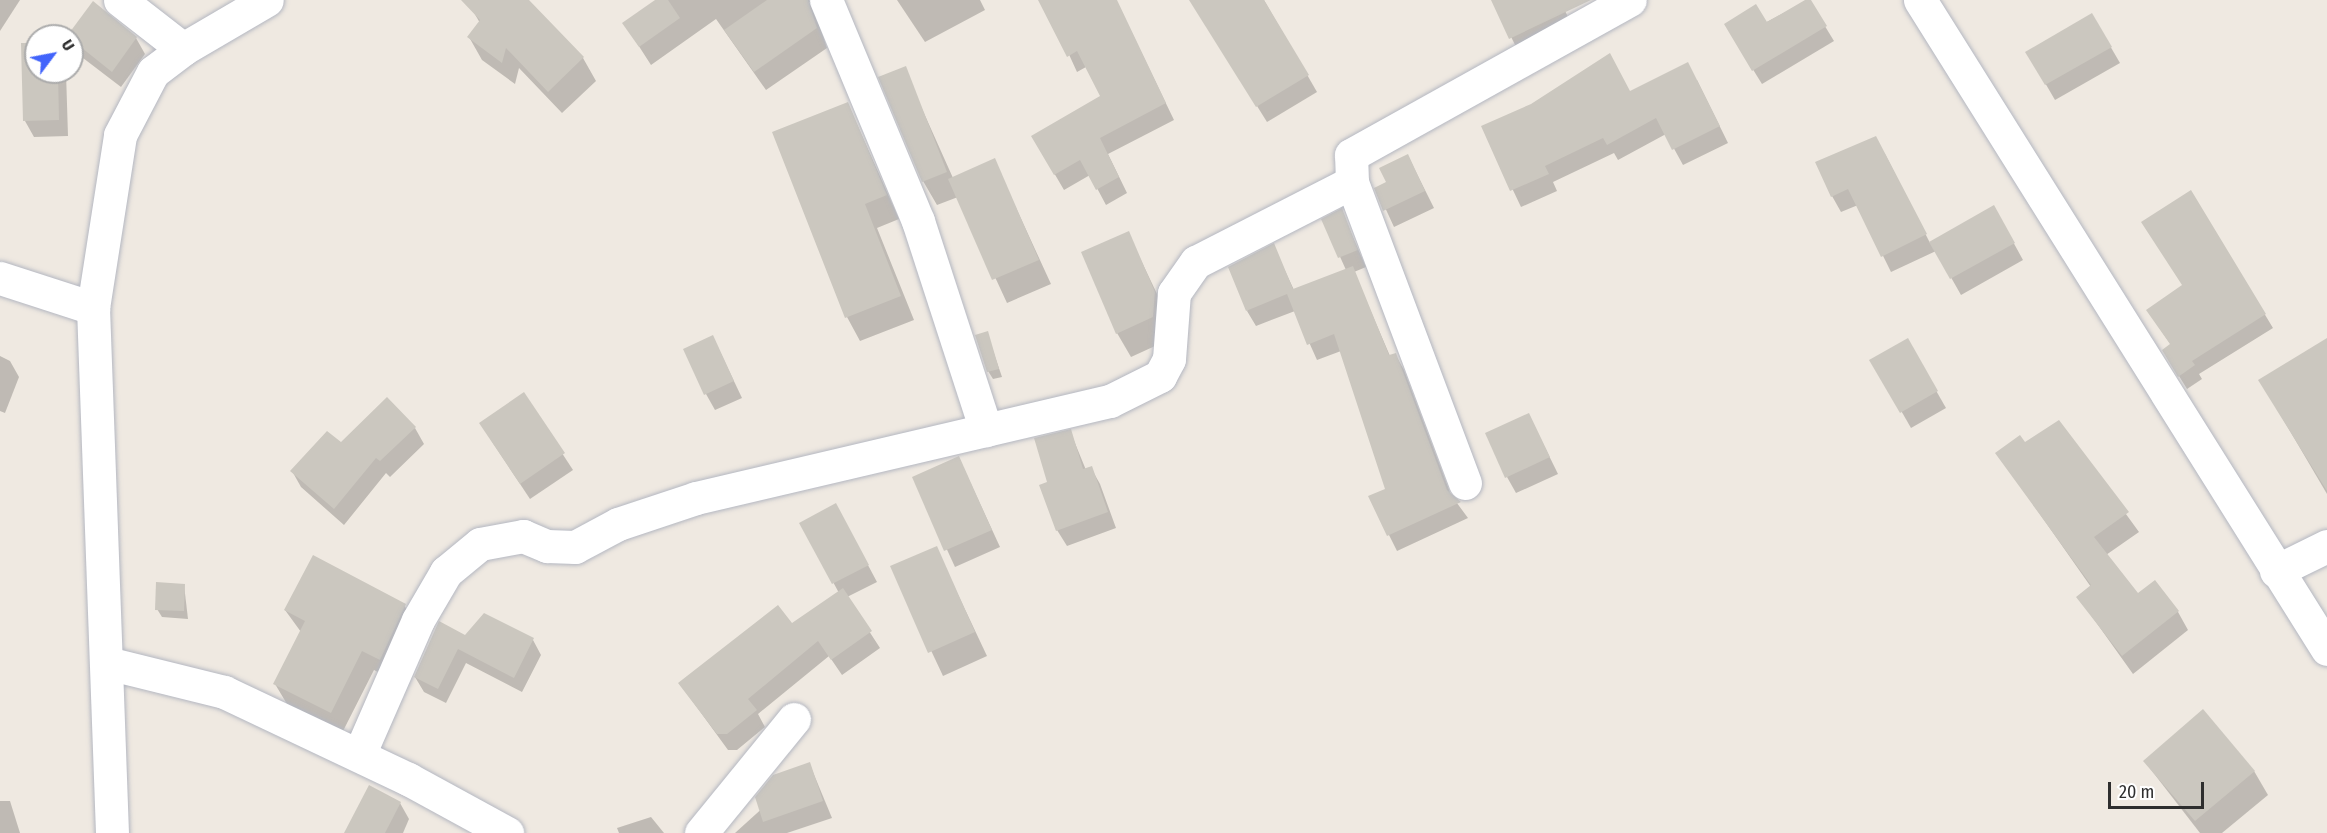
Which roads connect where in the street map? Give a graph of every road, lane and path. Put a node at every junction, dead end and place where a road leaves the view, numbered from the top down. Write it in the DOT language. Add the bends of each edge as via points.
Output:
graph roads {
  1 [pos="120,0"];
  2 [pos="267,0"];
  3 [pos="826,0"];
  4 [pos="1630,0"];
  5 [pos="1920,0"];
  6 [pos="183,49"];
  7 [pos="1352,182"];
  8 [pos="12,283"];
  9 [pos="93,309"];
  10 [pos="986,430"];
  11 [pos="1465,483"];
  12 [pos="2327,546"];
  13 [pos="2276,571"];
  14 [pos="2327,649"];
  15 [pos="107,663"];
  16 [pos="794,719"];
  17 [pos="360,755"];
  18 [pos="112,833"];
  19 [pos="507,833"];
  20 [pos="701,833"];
  1 -- 6 [label="street"];
  2 -- 6 [label="street"];
  3 -- 10 [label="street" via="918,221"];
  4 -- 7 [label="street" via="1359,147 1351,155"];
  5 -- 13 [label="street"];
  6 -- 9 [label="street" via="153,72 120,135"];
  7 -- 10 [label="street" via="1196,262 1174,293 1169,359 1160,376 1110,401"];
  7 -- 11 [label="street"];
  8 -- 9 [label="street"];
  9 -- 15 [label="street"];
  10 -- 17 [label="street" via="696,498 618,524 575,547 547,546 523,536 480,544 446,572 418,620"];
  12 -- 13 [label="street"];
  13 -- 14 [label="street"];
  15 -- 17 [label="street" via="224,692"];
  15 -- 18 [label="street"];
  16 -- 20 [label="street"];
  17 -- 19 [label="street"];
}
